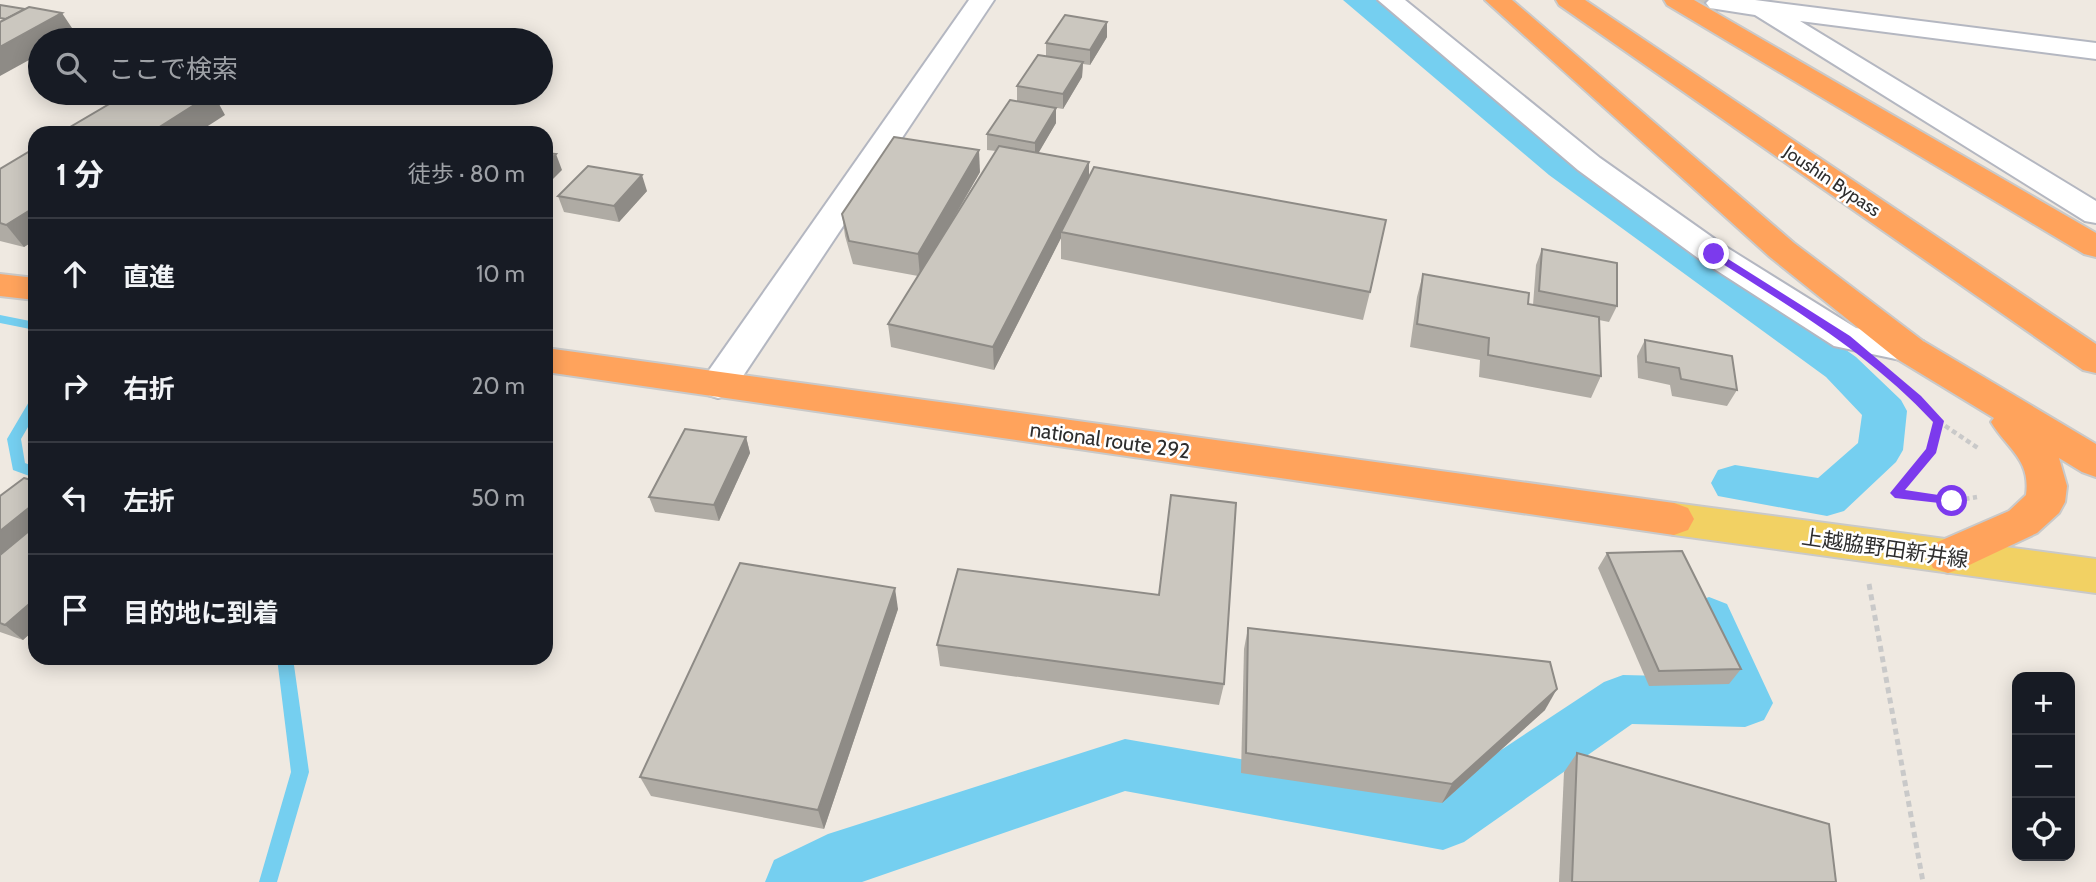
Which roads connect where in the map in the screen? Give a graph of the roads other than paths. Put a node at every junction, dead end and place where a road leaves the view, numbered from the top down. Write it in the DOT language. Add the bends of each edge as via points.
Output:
graph roads {
  1 [pos="982,0"];
  2 [pos="1390,0"];
  3 [pos="1497,0"];
  4 [pos="1568,0"];
  5 [pos="1676,0"];
  6 [pos="1719,3"];
  7 [pos="1763,9"];
  8 [pos="2096,51"];
  9 [pos="2096,214"];
  10 [pos="2096,247"];
  11 [pos="0,285"];
  12 [pos="28,288"];
  13 [pos="1910,350"];
  14 [pos="553,361"];
  15 [pos="2096,361"];
  16 [pos="718,386"];
  17 [pos="1992,402"];
  18 [pos="2096,462"];
  19 [pos="1674,519"];
  20 [pos="1948,556"];
  21 [pos="2096,576"];
  1 -- 16 [label="street"];
  2 -- 13 [label="street" via="1590,164 1714,254 1846,338"];
  3 -- 13 [label="highway" via="1782,250"];
  4 -- 15 [label="highway, Joushin Bypass"];
  5 -- 10 [label="highway"];
  6 -- 7 [label="street"];
  7 -- 8 [label="street"];
  7 -- 9 [label="street"];
  11 -- 12 [label="highway"];
  13 -- 17 [label="highway"];
  14 -- 16 [label="highway, national route 292"];
  16 -- 19 [label="highway, national route 292"];
  17 -- 18 [label="highway"];
  17 -- 20 [label="highway" via="2038,452 2047,486 2045,502 2022,522"];
  19 -- 20 [label="main road, 上越脇野田新井線"];
  20 -- 21 [label="main road, 上越脇野田新井線"];
}
